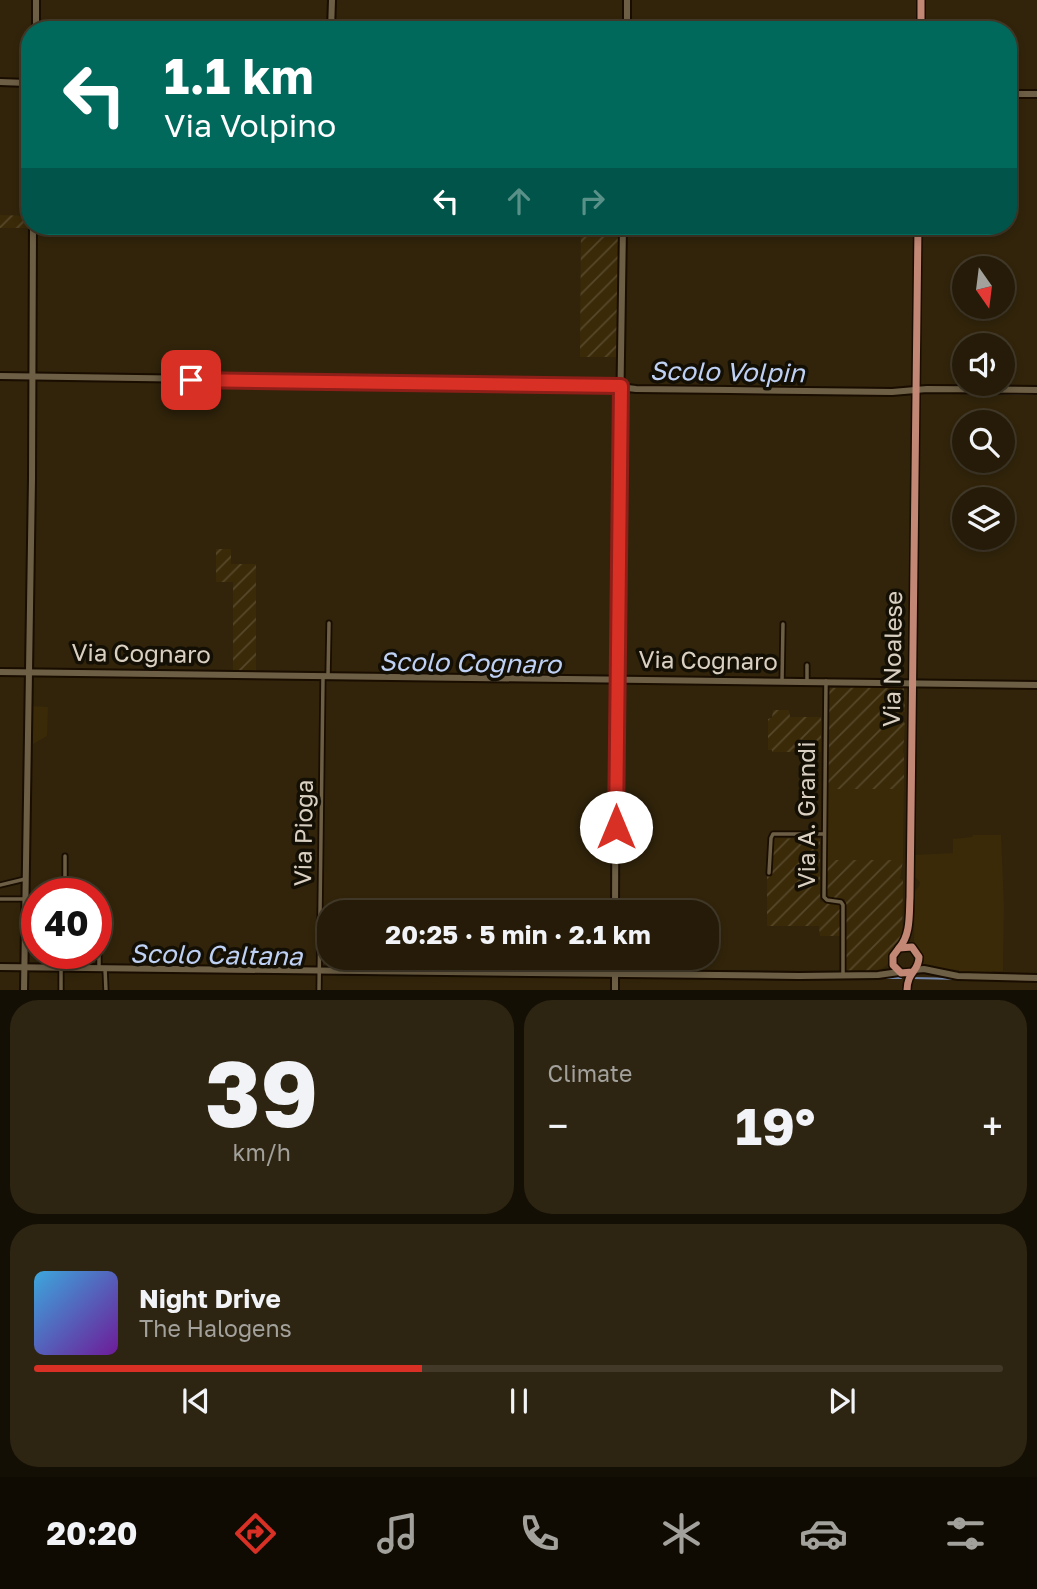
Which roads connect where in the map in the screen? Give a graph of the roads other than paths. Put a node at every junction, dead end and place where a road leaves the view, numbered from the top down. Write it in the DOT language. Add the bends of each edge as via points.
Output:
graph roads {
  1 [pos="37,0"];
  2 [pos="332,0"];
  3 [pos="627,0"];
  4 [pos="921,0"];
  5 [pos="36,21"];
  6 [pos="331,21"];
  7 [pos="627,21"];
  8 [pos="921,21"];
  9 [pos="0,82"];
  10 [pos="21,83"];
  11 [pos="1017,94"];
  12 [pos="1037,94"];
  13 [pos="33,235"];
  14 [pos="623,235"];
  15 [pos="918,235"];
  16 [pos="0,376"];
  17 [pos="31,376"];
  18 [pos="621,388"];
  19 [pos="916,389"];
  20 [pos="1037,390"];
  21 [pos="329,624"];
  22 [pos="783,624"];
  23 [pos="807,665"];
  24 [pos="0,672"];
  25 [pos="27,672"];
  26 [pos="325,676"];
  27 [pos="616,679"];
  28 [pos="782,681"];
  29 [pos="807,681"];
  30 [pos="826,681"];
  31 [pos="912,682"];
  32 [pos="1037,685"];
  33 [pos="824,834"];
  34 [pos="65,856"];
  35 [pos="769,873"];
  36 [pos="25,878"];
  37 [pos="65,878"];
  38 [pos="21,880"];
  39 [pos="0,885"];
  40 [pos="0,899"];
  41 [pos="21,900"];
  42 [pos="615,900"];
  43 [pos="908,929"];
  44 [pos="899,948"];
  45 [pos="915,950"];
  46 [pos="892,958"];
  47 [pos="920,959"];
  48 [pos="0,967"];
  49 [pos="21,968"];
  50 [pos="112,968"];
  51 [pos="23,969"];
  52 [pos="62,969"];
  53 [pos="102,969"];
  54 [pos="615,970"];
  55 [pos="320,971"];
  56 [pos="913,971"];
  57 [pos="933,971"];
  58 [pos="900,972"];
  59 [pos="875,974"];
  60 [pos="843,975"];
  61 [pos="615,976"];
  62 [pos="1037,978"];
  63 [pos="24,990"];
  64 [pos="61,990"];
  65 [pos="106,990"];
  66 [pos="319,990"];
  67 [pos="615,990"];
  68 [pos="907,990"];
  1 -- 5 [label="street"];
  2 -- 6 [label="street"];
  3 -- 7 [label="street"];
  4 -- 8 [label="main road"];
  9 -- 10 [label="street"];
  11 -- 12 [label="street"];
  13 -- 17 [label="street"];
  14 -- 18 [label="street"];
  15 -- 19 [label="main road, Via Noalese"];
  16 -- 17 [label="street"];
  17 -- 18 [label="street"];
  17 -- 25 [label="street"];
  18 -- 19 [label="street"];
  18 -- 27 [label="street"];
  19 -- 20 [label="street"];
  19 -- 31 [label="main road, Via Noalese"];
  21 -- 26 [label="street, Via Pioga"];
  22 -- 28 [label="street"];
  23 -- 29 [label="street"];
  24 -- 25 [label="street, Via Cognaro"];
  25 -- 26 [label="street, Via Cognaro"];
  25 -- 36 [label="street"];
  26 -- 27 [label="street, Via Cognaro"];
  26 -- 55 [label="street, Via Pioga"];
  27 -- 28 [label="street, Via Cognaro"];
  27 -- 42 [label="street"];
  28 -- 29 [label="street, Via Cognaro"];
  29 -- 30 [label="street, Via Cognaro"];
  30 -- 31 [label="street, Via Cognaro"];
  30 -- 33 [label="street, Via A. Grandi"];
  31 -- 32 [label="street, Via Cognaro"];
  31 -- 43 [label="main road, Via Noalese"];
  33 -- 35 [label="street" via="773,834"];
  33 -- 60 [label="street, Via A. Grandi" via="824,897 843,905"];
  34 -- 37 [label="street"];
  38 -- 39 [label="street"];
  40 -- 41 [label="street"];
  43 -- 44 [label="main road, Via Noalese"];
  43 -- 45 [label="main road, Via Noalese"];
  44 -- 45 [label="main road"];
  44 -- 46 [label="main road, Via Noalese"];
  45 -- 47 [label="main road, Via Noalese"];
  46 -- 58 [label="main road"];
  46 -- 59 [label="street" via="884,971"];
  47 -- 56 [label="main road"];
  47 -- 57 [label="street"];
  48 -- 49 [label="street"];
  50 -- 55 [label="street"];
  51 -- 63 [label="street"];
  52 -- 64 [label="street"];
  53 -- 65 [label="street"];
  54 -- 61 [label="street"];
  55 -- 61 [label="street"];
  55 -- 66 [label="street, Via Pioga"];
  56 -- 57 [label="street"];
  56 -- 58 [label="main road"];
  56 -- 68 [label="main road"];
  57 -- 62 [label="street"];
  58 -- 59 [label="street"];
  58 -- 68 [label="main road"];
  59 -- 60 [label="street"];
  60 -- 61 [label="street"];
  61 -- 67 [label="street"];
}
